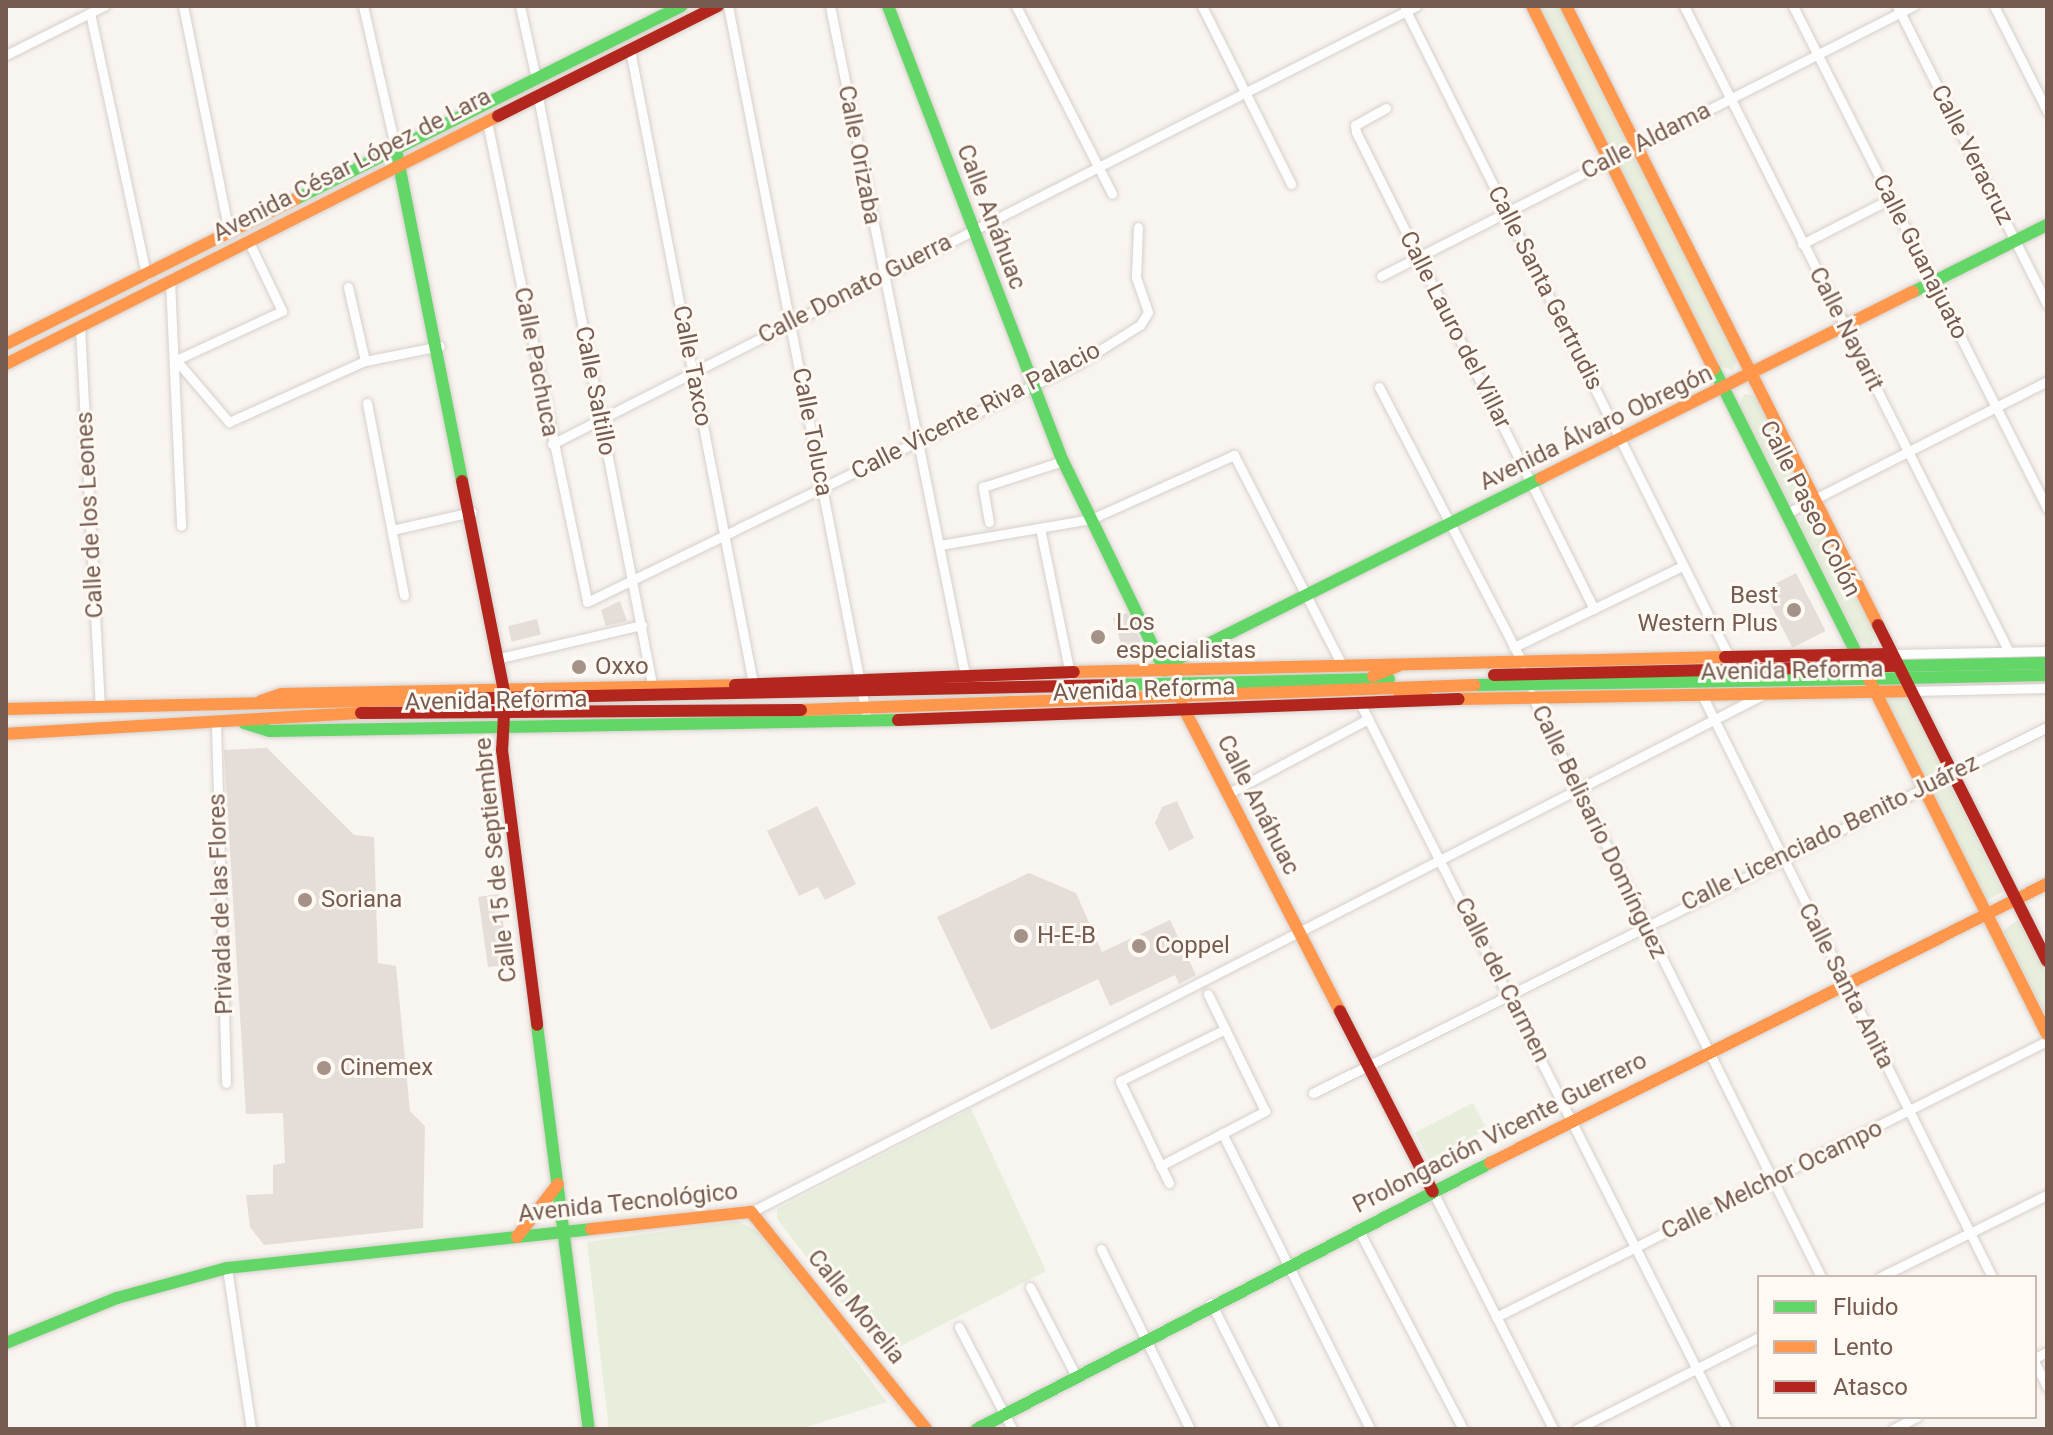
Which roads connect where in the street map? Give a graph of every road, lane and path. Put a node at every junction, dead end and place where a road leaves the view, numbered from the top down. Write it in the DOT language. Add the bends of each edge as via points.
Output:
graph roads {
  1 [pos="104,6"];
  2 [pos="183,6"];
  3 [pos="363,6"];
  4 [pos="520,6"];
  5 [pos="681,6"];
  6 [pos="718,6"];
  7 [pos="728,6"];
  8 [pos="830,6"];
  9 [pos="888,6"];
  10 [pos="1016,6"];
  11 [pos="1204,6"];
  12 [pos="1416,6"];
  13 [pos="1532,6"];
  14 [pos="1566,6"];
  15 [pos="1684,6"];
  16 [pos="1793,6"];
  17 [pos="1913,6"];
  18 [pos="1994,6"];
  19 [pos="1404,9"];
  20 [pos="1898,9"];
  21 [pos="90,13"];
  22 [pos="630,50"];
  23 [pos="1816,54"];
  24 [pos="6,55"];
  25 [pos="536,79"];
  26 [pos="1247,92"];
  27 [pos="538,97"];
  28 [pos="1730,98"];
  29 [pos="1386,108"];
  30 [pos="2047,111"];
  31 [pos="487,122"];
  32 [pos="1635,148"];
  33 [pos="396,150"];
  34 [pos="1608,162"];
  35 [pos="402,165"];
  36 [pos="1097,167"];
  37 [pos="1291,184"];
  38 [pos="1112,194"];
  39 [pos="1890,199"];
  40 [pos="1504,210"];
  41 [pos="2047,225"];
  42 [pos="1138,227"];
  43 [pos="972,228"];
  44 [pos="229,233"];
  45 [pos="2015,241"];
  46 [pos="249,242"];
  47 [pos="1802,244"];
  48 [pos="1417,257"];
  49 [pos="146,275"];
  50 [pos="883,275"];
  51 [pos="1381,276"];
  52 [pos="170,281"];
  53 [pos="1933,283"];
  54 [pos="348,287"];
  55 [pos="2047,304"];
  56 [pos="790,323"];
  57 [pos="80,327"];
  58 [pos="1843,327"];
  59 [pos="6,344"];
  60 [pos="440,346"];
  61 [pos="176,360"];
  62 [pos="365,361"];
  63 [pos="6,364"];
  64 [pos="692,372"];
  65 [pos="1752,374"];
  66 [pos="2047,381"];
  67 [pos="1031,384"];
  68 [pos="1379,387"];
  69 [pos="1724,389"];
  70 [pos="367,403"];
  71 [pos="1996,406"];
  72 [pos="600,418"];
  73 [pos="917,439"];
  74 [pos="1623,441"];
  75 [pos="552,444"];
  76 [pos="1909,450"];
  77 [pos="1063,461"];
  78 [pos="1533,485"];
  79 [pos="823,488"];
  80 [pos="1814,499"];
  81 [pos="2047,508"];
  82 [pos="472,512"];
  83 [pos="1787,513"];
  84 [pos="1091,519"];
  85 [pos="989,522"];
  86 [pos="1451,524"];
  87 [pos="181,526"];
  88 [pos="1040,528"];
  89 [pos="392,530"];
  90 [pos="728,536"];
  91 [pos="940,545"];
  92 [pos="1682,566"];
  93 [pos="634,581"];
  94 [pos="1309,594"];
  95 [pos="404,595"];
  96 [pos="587,602"];
  97 [pos="1594,609"];
  98 [pos="642,625"];
  99 [pos="1514,647"];
  100 [pos="2047,651"];
  101 [pos="2009,652"];
  102 [pos="1729,657"];
  103 [pos="500,658"];
  104 [pos="2047,663"];
  105 [pos="1342,665"];
  106 [pos="1163,666"];
  107 [pos="1398,666"];
  108 [pos="1898,666"];
  109 [pos="1865,667"];
  110 [pos="1525,673"];
  111 [pos="1070,674"];
  112 [pos="2047,675"];
  113 [pos="860,680"];
  114 [pos="966,680"];
  115 [pos="753,683"];
  116 [pos="652,684"];
  117 [pos="1368,684"];
  118 [pos="2047,688"];
  119 [pos="1175,690"];
  120 [pos="998,691"];
  121 [pos="1911,691"];
  122 [pos="1877,693"];
  123 [pos="1765,694"];
  124 [pos="863,695"];
  125 [pos="1702,695"];
  126 [pos="1532,697"];
  127 [pos="1430,699"];
  128 [pos="100,703"];
  129 [pos="505,705"];
  130 [pos="1361,705"];
  131 [pos="6,709"];
  132 [pos="1184,710"];
  133 [pos="866,714"];
  134 [pos="1368,719"];
  135 [pos="1715,719"];
  136 [pos="216,724"];
  137 [pos="2047,727"];
  138 [pos="6,734"];
  139 [pos="1951,772"];
  140 [pos="1923,786"];
  141 [pos="1578,791"];
  142 [pos="1227,794"];
  143 [pos="1782,856"];
  144 [pos="1441,860"];
  145 [pos="2047,884"];
  146 [pos="2016,899"];
  147 [pos="1986,914"];
  148 [pos="1645,925"];
  149 [pos="1296,928"];
  150 [pos="2047,961"];
  151 [pos="1844,985"];
  152 [pos="1208,994"];
  153 [pos="1509,995"];
  154 [pos="1225,1029"];
  155 [pos="2047,1034"];
  156 [pos="2047,1041"];
  157 [pos="1707,1053"];
  158 [pos="1367,1065"];
  159 [pos="226,1083"];
  160 [pos="1313,1093"];
  161 [pos="1909,1112"];
  162 [pos="1574,1121"];
  163 [pos="1222,1133"];
  164 [pos="1160,1166"];
  165 [pos="1772,1181"];
  166 [pos="1169,1183"];
  167 [pos="558,1184"];
  168 [pos="1433,1192"];
  169 [pos="2047,1195"];
  170 [pos="751,1212"];
  171 [pos="1358,1229"];
  172 [pos="564,1232"];
  173 [pos="1971,1233"];
  174 [pos="517,1237"];
  175 [pos="1636,1248"];
  176 [pos="1101,1249"];
  177 [pos="1285,1265"];
  178 [pos="227,1268"];
  179 [pos="1820,1275"];
  180 [pos="1884,1275"];
  181 [pos="1991,1275"];
  182 [pos="1030,1287"];
  183 [pos="1211,1303"];
  184 [pos="1496,1317"];
  185 [pos="959,1327"];
  186 [pos="1143,1337"];
  187 [pos="1757,1338"];
  188 [pos="6,1343"];
  189 [pos="2037,1365"];
  190 [pos="1696,1368"];
  191 [pos="1075,1374"];
  192 [pos="2047,1387"];
  193 [pos="1004,1413"];
  194 [pos="251,1429"];
  195 [pos="589,1429"];
  196 [pos="926,1429"];
  197 [pos="977,1429"];
  198 [pos="1012,1429"];
  199 [pos="1190,1429"];
  200 [pos="1275,1429"];
  201 [pos="1370,1429"];
  202 [pos="1463,1429"];
  203 [pos="1553,1429"];
  204 [pos="1577,1429"];
  205 [pos="1727,1429"];
  1 -- 21 [label="street"];
  2 -- 44 [label="street"];
  3 -- 33 [label="street"];
  4 -- 25 [label="street"];
  5 -- 25 [label="street, Avenida César López de Lara"];
  6 -- 22 [label="street, Avenida César López de Lara"];
  7 -- 56 [label="street, Calle Toluca"];
  8 -- 50 [label="street, Calle Orizaba"];
  9 -- 43 [label="street, Calle Anáhuac"];
  10 -- 36 [label="street"];
  11 -- 26 [label="street"];
  12 -- 19 [label="street, Calle Donato Guerra"];
  13 -- 34 [label="street, Calle Paseo Colón"];
  14 -- 32 [label="street, Calle Paseo Colón"];
  15 -- 28 [label="street, Calle Nayarit"];
  16 -- 23 [label="street, Calle Guanajuato"];
  17 -- 20 [label="street, Calle Aldama"];
  18 -- 30 [label="street"];
  19 -- 26 [label="street, Calle Donato Guerra"];
  19 -- 40 [label="street, Calle Santa Gertrudis"];
  20 -- 23 [label="street, Calle Aldama"];
  20 -- 45 [label="street, Calle Veracruz"];
  21 -- 24 [label="street"];
  21 -- 49 [label="street"];
  22 -- 27 [label="street, Avenida César López de Lara"];
  22 -- 64 [label="street, Calle Taxco"];
  23 -- 28 [label="street, Calle Aldama"];
  23 -- 39 [label="street, Calle Guanajuato"];
  25 -- 33 [label="street, Avenida César López de Lara"];
  26 -- 36 [label="street, Calle Donato Guerra"];
  26 -- 37 [label="street"];
  27 -- 31 [label="street, Avenida César López de Lara"];
  27 -- 72 [label="street, Calle Saltillo"];
  28 -- 32 [label="street, Calle Aldama"];
  28 -- 47 [label="street, Calle Nayarit"];
  29 -- 48 [label="street, Calle Lauro del Villar" via="1355,125 1356,132"];
  31 -- 35 [label="street, Avenida César López de Lara"];
  31 -- 75 [label="street, Calle Pachuca"];
  32 -- 34 [label="street, Calle Aldama"];
  32 -- 65 [label="street, Calle Paseo Colón"];
  33 -- 35 [label="street, Calle 15 de Septiembre"];
  33 -- 44 [label="street, Avenida César López de Lara"];
  34 -- 40 [label="street, Calle Aldama"];
  34 -- 69 [label="street, Calle Paseo Colón"];
  35 -- 46 [label="street, Avenida César López de Lara"];
  35 -- 60 [label="street, Calle 15 de Septiembre"];
  36 -- 38 [label="street"];
  36 -- 43 [label="street, Calle Donato Guerra"];
  39 -- 47 [label="street"];
  39 -- 53 [label="street, Calle Guanajuato"];
  40 -- 48 [label="street, Calle Aldama"];
  40 -- 74 [label="street, Calle Santa Gertrudis"];
  41 -- 45 [label="street, Avenida Álvaro Obregón"];
  42 -- 67 [label="street, Calle Vicente Riva Palacio" via="1136,277 1148,312 1140,325"];
  43 -- 50 [label="street, Calle Donato Guerra"];
  43 -- 67 [label="street, Calle Anáhuac"];
  44 -- 49 [label="street, Avenida César López de Lara"];
  45 -- 53 [label="street, Avenida Álvaro Obregón"];
  45 -- 55 [label="street, Calle Veracruz"];
  46 -- 52 [label="street, Avenida César López de Lara"];
  46 -- 61 [label="street" via="282,311"];
  47 -- 58 [label="street, Calle Nayarit"];
  48 -- 51 [label="street, Calle Aldama"];
  48 -- 78 [label="street, Calle Lauro del Villar"];
  49 -- 59 [label="street, Avenida César López de Lara"];
  50 -- 56 [label="street, Calle Donato Guerra"];
  50 -- 73 [label="street, Calle Orizaba"];
  52 -- 57 [label="street, Avenida César López de Lara"];
  52 -- 61 [label="street"];
  53 -- 58 [label="street, Avenida Álvaro Obregón"];
  53 -- 71 [label="street, Calle Guanajuato"];
  54 -- 62 [label="street"];
  56 -- 64 [label="street, Calle Donato Guerra"];
  56 -- 79 [label="street, Calle Toluca"];
  57 -- 63 [label="street, Avenida César López de Lara"];
  57 -- 128 [label="street, Calle de los Leones"];
  58 -- 65 [label="street, Avenida Álvaro Obregón"];
  58 -- 76 [label="street, Calle Nayarit"];
  60 -- 62 [label="street"];
  60 -- 82 [label="street, Calle 15 de Septiembre"];
  61 -- 62 [label="street" via="229,422"];
  61 -- 87 [label="street"];
  64 -- 72 [label="street, Calle Donato Guerra"];
  64 -- 90 [label="street, Calle Taxco"];
  65 -- 69 [label="street, Avenida Álvaro Obregón"];
  65 -- 80 [label="street, Calle Paseo Colón"];
  66 -- 71 [label="street"];
  67 -- 73 [label="street, Calle Vicente Riva Palacio"];
  67 -- 77 [label="street, Calle Anáhuac"];
  68 -- 86 [label="street, Calle Belisario Domínguez"];
  69 -- 74 [label="street, Avenida Álvaro Obregón"];
  69 -- 83 [label="street, Calle Paseo Colón"];
  70 -- 89 [label="street"];
  71 -- 76 [label="street"];
  71 -- 81 [label="street, Calle Guanajuato"];
  72 -- 75 [label="street, Calle Donato Guerra"];
  72 -- 93 [label="street, Calle Saltillo"];
  73 -- 79 [label="street, Calle Vicente Riva Palacio"];
  73 -- 91 [label="street, Calle Orizaba"];
  74 -- 78 [label="street, Avenida Álvaro Obregón"];
  74 -- 92 [label="street, Calle Santa Gertrudis"];
  75 -- 96 [label="street, Calle Pachuca"];
  76 -- 80 [label="street"];
  76 -- 101 [label="street, Calle Nayarit"];
  77 -- 84 [label="street, Calle Anáhuac"];
  77 -- 85 [label="street" via="983,487"];
  78 -- 86 [label="street, Avenida Álvaro Obregón"];
  78 -- 97 [label="street, Calle Lauro del Villar"];
  79 -- 90 [label="street, Calle Vicente Riva Palacio"];
  79 -- 113 [label="street, Calle Toluca"];
  80 -- 83 [label="street"];
  80 -- 108 [label="street, Calle Paseo Colón"];
  82 -- 89 [label="street"];
  82 -- 103 [label="street, Calle 15 de Septiembre"];
  83 -- 109 [label="street, Calle Paseo Colón"];
  84 -- 88 [label="street"];
  84 -- 94 [label="street" via="1226,456 1241,459"];
  84 -- 106 [label="street, Calle Anáhuac"];
  86 -- 94 [label="street, Avenida Álvaro Obregón"];
  86 -- 99 [label="street, Calle Belisario Domínguez"];
  88 -- 91 [label="street"];
  88 -- 111 [label="street"];
  89 -- 95 [label="street"];
  90 -- 93 [label="street, Calle Vicente Riva Palacio"];
  90 -- 115 [label="street, Calle Taxco"];
  91 -- 114 [label="street, Calle Orizaba"];
  92 -- 97 [label="street"];
  92 -- 102 [label="street, Calle Santa Gertrudis"];
  93 -- 96 [label="street, Calle Vicente Riva Palacio"];
  93 -- 98 [label="street, Calle Saltillo"];
  94 -- 105 [label="street"];
  94 -- 106 [label="street, Avenida Álvaro Obregón"];
  97 -- 99 [label="street"];
  98 -- 103 [label="street"];
  98 -- 116 [label="street, Calle Saltillo"];
  99 -- 110 [label="street, Calle Belisario Domínguez"];
  100 -- 101 [label="street, Avenida Reforma"];
  101 -- 108 [label="street, Avenida Reforma"];
  102 -- 109 [label="street, Avenida Reforma"];
  102 -- 110 [label="street, Avenida Reforma"];
  103 -- 129 [label="street, Calle 15 de Septiembre"];
  104 -- 108 [label="street, Avenida Reforma"];
  105 -- 106 [label="street, Avenida Reforma"];
  105 -- 107 [label="street, Avenida Reforma"];
  106 -- 111 [label="street, Avenida Reforma"];
  106 -- 119 [label="street, Calle Anáhuac"];
  107 -- 110 [label="street, Avenida Reforma"];
  107 -- 117 [label="street"];
  108 -- 109 [label="street, Avenida Reforma"];
  108 -- 109 [label="street, Avenida Reforma"];
  108 -- 112 [label="street, Avenida Reforma"];
  108 -- 121 [label="street, Calle Paseo Colón"];
  109 -- 110 [label="street, Avenida Reforma"];
  109 -- 122 [label="street, Calle Paseo Colón"];
  110 -- 117 [label="street, Avenida Reforma"];
  110 -- 126 [label="street, Calle Belisario Domínguez"];
  111 -- 114 [label="street, Avenida Reforma"];
  113 -- 114 [label="street, Avenida Reforma"];
  113 -- 115 [label="street, Avenida Reforma"];
  113 -- 124 [label="street, Calle Toluca"];
  114 -- 120 [label="street"];
  115 -- 116 [label="street, Avenida Reforma"];
  116 -- 129 [label="street, Avenida Reforma"];
  117 -- 119 [label="street, Avenida Reforma"];
  117 -- 127 [label="street"];
  118 -- 121 [label="street, Avenida Reforma"];
  119 -- 120 [label="street, Avenida Reforma"];
  119 -- 132 [label="street, Calle Anáhuac"];
  119 -- 133 [label="street, Avenida Reforma"];
  120 -- 124 [label="street, Avenida Reforma"];
  121 -- 122 [label="street, Avenida Reforma"];
  121 -- 139 [label="street, Calle Paseo Colón"];
  122 -- 123 [label="street, Avenida Reforma"];
  122 -- 140 [label="street, Calle Paseo Colón"];
  123 -- 125 [label="street, Avenida Reforma"];
  123 -- 135 [label="street, Avenida Tecnológico"];
  124 -- 129 [label="street, Avenida Reforma"];
  124 -- 133 [label="street, Calle Toluca"];
  125 -- 126 [label="street, Avenida Reforma"];
  125 -- 135 [label="street, Calle Santa Anita"];
  126 -- 127 [label="street, Avenida Reforma"];
  126 -- 141 [label="street, Calle Belisario Domínguez"];
  127 -- 130 [label="street, Avenida Reforma"];
  128 -- 129 [label="street, Avenida Reforma"];
  128 -- 131 [label="street, Avenida Reforma"];
  129 -- 133 [label="street, Avenida Reforma"];
  129 -- 136 [label="street, Avenida Reforma"];
  129 -- 167 [label="street, Calle 15 de Septiembre"];
  130 -- 132 [label="street, Avenida Reforma"];
  130 -- 134 [label="street, Calle del Carmen"];
  132 -- 133 [label="street, Avenida Reforma"];
  132 -- 142 [label="street, Calle Anáhuac"];
  134 -- 142 [label="street"];
  134 -- 144 [label="street, Calle del Carmen"];
  135 -- 141 [label="street, Avenida Tecnológico"];
  135 -- 143 [label="street, Calle Santa Anita"];
  136 -- 138 [label="street, Avenida Reforma"];
  136 -- 159 [label="street, Privada de las Flores"];
  137 -- 139 [label="street, Calle Licenciado Benito Juárez"];
  139 -- 140 [label="street, Calle Licenciado Benito Juárez"];
  139 -- 146 [label="street, Calle Paseo Colón"];
  140 -- 143 [label="street, Calle Licenciado Benito Juárez"];
  140 -- 147 [label="street, Calle Paseo Colón"];
  141 -- 144 [label="street, Avenida Tecnológico"];
  141 -- 148 [label="street, Calle Belisario Domínguez"];
  142 -- 149 [label="street, Calle Anáhuac"];
  143 -- 148 [label="street, Calle Licenciado Benito Juárez"];
  143 -- 151 [label="street, Calle Santa Anita"];
  144 -- 149 [label="street, Avenida Tecnológico"];
  144 -- 153 [label="street, Calle del Carmen"];
  145 -- 146 [label="street, Prolongación Vicente Guerrero"];
  146 -- 147 [label="street, Prolongación Vicente Guerrero"];
  146 -- 150 [label="street, Calle Paseo Colón"];
  147 -- 151 [label="street, Prolongación Vicente Guerrero"];
  147 -- 155 [label="street, Calle Paseo Colón"];
  148 -- 153 [label="street, Calle Licenciado Benito Juárez"];
  148 -- 157 [label="street, Calle Belisario Domínguez"];
  149 -- 158 [label="street, Calle Anáhuac"];
  149 -- 170 [label="street, Avenida Tecnológico"];
  151 -- 157 [label="street, Prolongación Vicente Guerrero"];
  151 -- 161 [label="street, Calle Santa Anita"];
  152 -- 154 [label="street"];
  153 -- 158 [label="street, Calle Licenciado Benito Juárez"];
  153 -- 162 [label="street, Calle del Carmen"];
  154 -- 163 [label="street" via="1265,1111"];
  154 -- 164 [label="street" via="1120,1081"];
  156 -- 161 [label="street, Calle Melchor Ocampo"];
  157 -- 162 [label="street, Prolongación Vicente Guerrero"];
  157 -- 165 [label="street, Calle Belisario Domínguez"];
  158 -- 160 [label="street, Calle Licenciado Benito Juárez"];
  158 -- 168 [label="street, Calle Anáhuac"];
  161 -- 165 [label="street, Calle Melchor Ocampo"];
  161 -- 173 [label="street, Calle Santa Anita"];
  162 -- 168 [label="street, Prolongación Vicente Guerrero"];
  162 -- 175 [label="street, Calle del Carmen"];
  163 -- 164 [label="street"];
  163 -- 177 [label="street"];
  164 -- 166 [label="street"];
  165 -- 175 [label="street, Calle Melchor Ocampo"];
  165 -- 179 [label="street, Calle Belisario Domínguez"];
  167 -- 172 [label="street, Calle 15 de Septiembre"];
  167 -- 174 [label="street"];
  168 -- 171 [label="street, Prolongación Vicente Guerrero"];
  168 -- 184 [label="street, Calle Anáhuac"];
  169 -- 173 [label="street"];
  170 -- 172 [label="street, Avenida Tecnológico"];
  170 -- 196 [label="street, Calle Morelia"];
  171 -- 177 [label="street, Prolongación Vicente Guerrero"];
  171 -- 202 [label="street"];
  172 -- 174 [label="street, Avenida Tecnológico"];
  172 -- 195 [label="street, Calle 15 de Septiembre"];
  173 -- 180 [label="street"];
  173 -- 181 [label="street, Calle Santa Anita"];
  174 -- 178 [label="street, Avenida Tecnológico"];
  175 -- 184 [label="street, Calle Melchor Ocampo"];
  175 -- 190 [label="street, Calle del Carmen"];
  176 -- 186 [label="street"];
  177 -- 183 [label="street, Prolongación Vicente Guerrero"];
  177 -- 201 [label="street"];
  178 -- 188 [label="street, Avenida Tecnológico" via="117,1298"];
  178 -- 194 [label="street"];
  182 -- 191 [label="street"];
  183 -- 186 [label="street, Prolongación Vicente Guerrero"];
  183 -- 200 [label="street"];
  184 -- 203 [label="street, Calle Anáhuac"];
  185 -- 193 [label="street"];
  186 -- 191 [label="street, Prolongación Vicente Guerrero"];
  186 -- 199 [label="street"];
  187 -- 190 [label="street"];
  189 -- 192 [label="street"];
  190 -- 204 [label="street"];
  190 -- 205 [label="street, Calle del Carmen"];
  191 -- 193 [label="street, Prolongación Vicente Guerrero"];
  193 -- 197 [label="street, Prolongación Vicente Guerrero"];
  193 -- 198 [label="street"];
}
